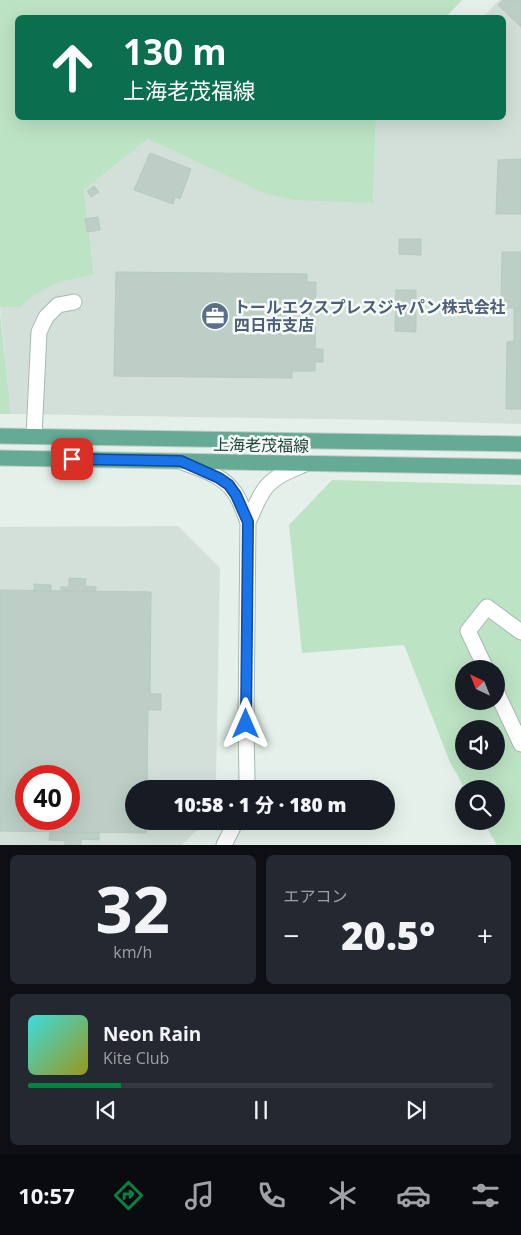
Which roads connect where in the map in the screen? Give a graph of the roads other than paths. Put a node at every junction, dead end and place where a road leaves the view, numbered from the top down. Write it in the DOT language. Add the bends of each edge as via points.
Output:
graph roads {
  1 [pos="74,302"];
  2 [pos="0,436"];
  3 [pos="34,436"];
  4 [pos="521,444"];
  5 [pos="0,458"];
  6 [pos="181,461"];
  7 [pos="307,464"];
  8 [pos="521,467"];
  9 [pos="248,522"];
  10 [pos="521,632"];
  11 [pos="482,660"];
  12 [pos="505,709"];
  13 [pos="520,740"];
  14 [pos="247,780"];
  15 [pos="232,830"];
  16 [pos="224,845"];
  1 -- 3 [label="street" via="58,305 46,317 39,332"];
  2 -- 3 [label="main road, 上海老茂福線"];
  3 -- 4 [label="main road, 上海老茂福線"];
  5 -- 6 [label="main road, 上海老茂福線"];
  6 -- 7 [label="main road, 上海老茂福線"];
  6 -- 9 [label="street" via="229,485"];
  7 -- 8 [label="main road, 上海老茂福線"];
  7 -- 9 [label="street" via="288,472 264,489"];
  9 -- 14 [label="street"];
  10 -- 11 [label="street" via="487,607 468,631"];
  12 -- 13 [label="street"];
  15 -- 16 [label="street"];
}
